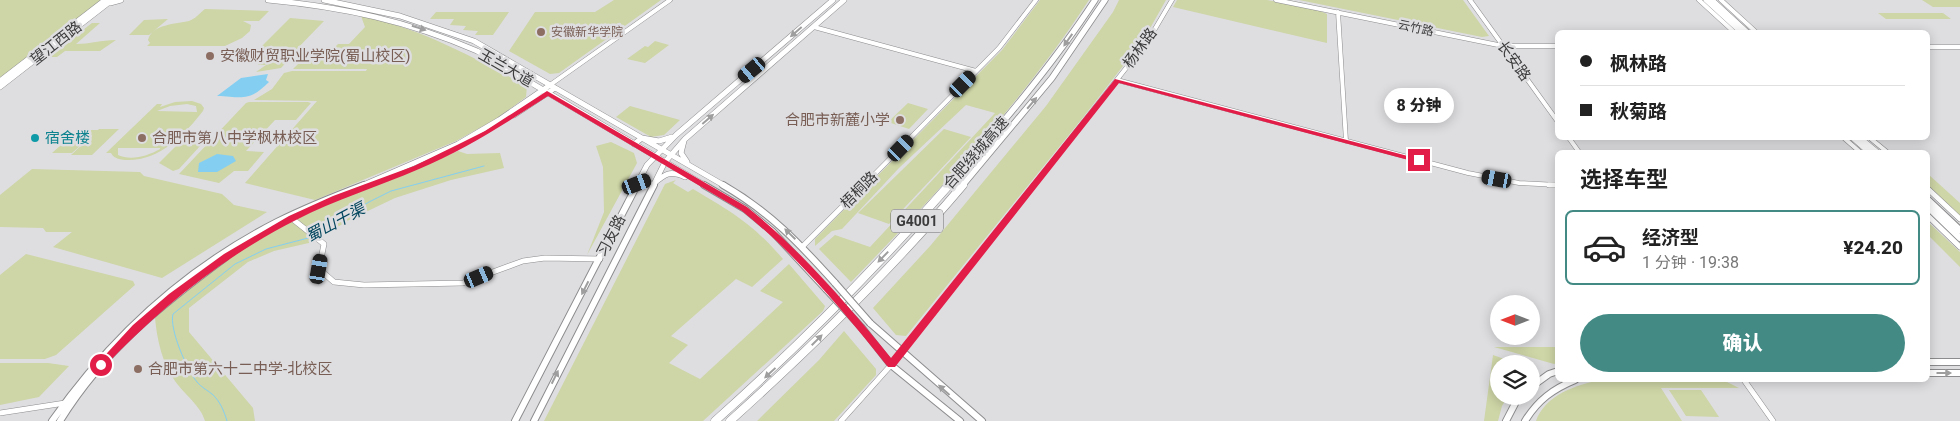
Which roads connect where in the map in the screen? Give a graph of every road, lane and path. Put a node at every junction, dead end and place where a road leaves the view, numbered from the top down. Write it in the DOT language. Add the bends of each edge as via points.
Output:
graph roads {
  1 [pos="105,0"];
  2 [pos="110,0"];
  3 [pos="121,0"];
  4 [pos="268,0"];
  5 [pos="324,0"];
  6 [pos="670,0"];
  7 [pos="833,0"];
  8 [pos="844,0"];
  9 [pos="1036,0"];
  10 [pos="1095,0"];
  11 [pos="1106,0"];
  12 [pos="1172,0"];
  13 [pos="1276,0"];
  14 [pos="1470,0"];
  15 [pos="1699,0"];
  16 [pos="1706,0"];
  17 [pos="1712,0"];
  18 [pos="1721,0"];
  19 [pos="98,8"];
  20 [pos="1338,12"];
  21 [pos="1713,13"];
  22 [pos="1737,15"];
  23 [pos="1732,24"];
  24 [pos="814,27"];
  25 [pos="1732,30"];
  26 [pos="1742,30"];
  27 [pos="1754,30"];
  28 [pos="1503,46"];
  29 [pos="1555,46"];
  30 [pos="1930,47"];
  31 [pos="1960,47"];
  32 [pos="976,72"];
  33 [pos="1117,80"];
  34 [pos="0,81"];
  35 [pos="553,86"];
  36 [pos="0,87"];
  37 [pos="545,91"];
  38 [pos="1555,118"];
  39 [pos="676,135"];
  40 [pos="642,138"];
  41 [pos="685,139"];
  42 [pos="1571,140"];
  43 [pos="1846,140"];
  44 [pos="1855,140"];
  45 [pos="1862,140"];
  46 [pos="1872,140"];
  47 [pos="1346,141"];
  48 [pos="634,144"];
  49 [pos="640,148"];
  50 [pos="662,149"];
  51 [pos="1578,150"];
  52 [pos="1858,150"];
  53 [pos="1867,150"];
  54 [pos="1875,150"];
  55 [pos="1883,150"];
  56 [pos="671,155"];
  57 [pos="655,156"];
  58 [pos="665,162"];
  59 [pos="688,164"];
  60 [pos="647,165"];
  61 [pos="697,170"];
  62 [pos="687,175"];
  63 [pos="695,179"];
  64 [pos="637,184"];
  65 [pos="652,185"];
  66 [pos="1555,185"];
  67 [pos="1930,191"];
  68 [pos="1930,195"];
  69 [pos="1930,202"];
  70 [pos="1941,202"];
  71 [pos="1930,210"];
  72 [pos="1930,212"];
  73 [pos="291,217"];
  74 [pos="1930,218"];
  75 [pos="1960,219"];
  76 [pos="1938,226"];
  77 [pos="1960,228"];
  78 [pos="1960,238"];
  79 [pos="802,247"];
  80 [pos="1960,247"];
  81 [pos="600,259"];
  82 [pos="902,352"];
  83 [pos="1930,362"];
  84 [pos="1960,362"];
  85 [pos="891,365"];
  86 [pos="1555,372"];
  87 [pos="1930,373"];
  88 [pos="1960,373"];
  89 [pos="1540,380"];
  90 [pos="1570,382"];
  91 [pos="1745,382"];
  92 [pos="71,402"];
  93 [pos="64,403"];
  94 [pos="1514,405"];
  95 [pos="0,412"];
  96 [pos="52,421"];
  97 [pos="60,421"];
  98 [pos="515,421"];
  99 [pos="534,421"];
  100 [pos="715,421"];
  101 [pos="730,421"];
  102 [pos="841,421"];
  103 [pos="960,421"];
  104 [pos="982,421"];
  105 [pos="1506,421"];
  106 [pos="1525,421"];
  107 [pos="1773,421"];
  1 -- 19 [label="main road, 望江西路"];
  2 -- 19 [label="main road, 望江西路"];
  3 -- 19 [label="main road"];
  4 -- 37 [label="main road, 玉兰大道, one-way" via="383,16 441,34"];
  5 -- 35 [label="main road, 玉兰大道" via="393,13 444,28 474,41"];
  6 -- 35 [label="street"];
  7 -- 39 [label="main road, 习友路, one-way"];
  8 -- 24 [label="main road, 习友路"];
  9 -- 32 [label="street, 梧桐路"];
  10 -- 100 [label="highway, 合肥绕城高速 / G4001, one-way" via="1041,78 908,232 770,374"];
  101 -- 11 [label="highway, 合肥绕城高速 / G4001, one-way" via="777,380 919,237 1052,78"];
  12 -- 33 [label="street, 杨林路" via="1149,39"];
  13 -- 20 [label="street, 云竹路"];
  14 -- 28 [label="street, 长安路"];
  15 -- 21 [label="street"];
  16 -- 23 [label="main road"];
  17 -- 26 [label="main road"];
  18 -- 22 [label="street"];
  19 -- 34 [label="main road, 望江西路"];
  19 -- 36 [label="main road, 望江西路"];
  20 -- 28 [label="street, 云竹路"];
  20 -- 47 [label="street"];
  21 -- 23 [label="street"];
  21 -- 25 [label="street"];
  22 -- 26 [label="street"];
  22 -- 27 [label="street"];
  23 -- 26 [label="main road"];
  24 -- 32 [label="street"];
  41 -- 24 [label="main road, 习友路, one-way"];
  28 -- 29 [label="street, 云竹路"];
  28 -- 38 [label="street, 长安路"];
  30 -- 31 [label="street"];
  32 -- 79 [label="street, 梧桐路"];
  33 -- 47 [label="street"];
  33 -- 82 [label="street, 杨林路"];
  35 -- 37 [label="main road"];
  35 -- 40 [label="main road, 玉兰大道"];
  37 -- 48 [label="main road, 玉兰大道"];
  37 -- 73 [label="main road" via="488,132 460,147 416,168"];
  39 -- 40 [label="main road" via="659,141"];
  39 -- 50 [label="main road, 习友路"];
  40 -- 48 [label="main road"];
  40 -- 50 [label="main road, 玉兰大道"];
  41 -- 56 [label="main road, 习友路"];
  41 -- 59 [label="main road" via="681,153"];
  42 -- 51 [label="street"];
  43 -- 52 [label="street"];
  44 -- 53 [label="main road"];
  45 -- 54 [label="main road"];
  46 -- 55 [label="street"];
  47 -- 66 [label="street" via="1468,173 1519,183"];
  48 -- 49 [label="main road, 玉兰大道"];
  49 -- 57 [label="main road, 玉兰大道"];
  49 -- 60 [label="main road" via="646,156"];
  50 -- 56 [label="main road, 玉兰大道"];
  50 -- 57 [label="main road, 习友路"];
  56 -- 58 [label="main road, 习友路"];
  56 -- 59 [label="main road, 玉兰大道"];
  57 -- 58 [label="main road, 玉兰大道"];
  57 -- 60 [label="main road, 习友路"];
  58 -- 62 [label="main road, 玉兰大道"];
  58 -- 65 [label="main road, 习友路"];
  59 -- 61 [label="main road, 玉兰大道"];
  60 -- 64 [label="main road, 习友路"];
  61 -- 62 [label="main road"];
  79 -- 61 [label="main road, 玉兰大道, one-way" via="763,210"];
  62 -- 63 [label="main road, 玉兰大道"];
  63 -- 65 [label="main road" via="676,173 665,174"];
  63 -- 85 [label="main road, 玉兰大道, bridge" via="745,209 772,231 862,328"];
  64 -- 65 [label="main road" via="647,181"];
  64 -- 81 [label="main road, 习友路"];
  99 -- 65 [label="main road, 习友路, one-way"];
  67 -- 70 [label="street"];
  68 -- 70 [label="street"];
  69 -- 77 [label="main road"];
  70 -- 75 [label="street"];
  71 -- 78 [label="main road"];
  72 -- 76 [label="street"];
  73 -- 81 [label="street" via="324,244 319,269 334,282 364,285 463,283 523,261"];
  73 -- 92 [label="main road" via="227,256 172,296 136,328"];
  73 -- 93 [label="main road" via="207,265 158,302 108,349"];
  74 -- 76 [label="street"];
  76 -- 80 [label="street"];
  79 -- 82 [label="main road, 玉兰大道, bridge" via="870,323"];
  81 -- 98 [label="main road, 习友路, one-way"];
  82 -- 85 [label="street, 杨林路"];
  104 -- 82 [label="main road, 玉兰大道, one-way"];
  83 -- 84 [label="main road"];
  85 -- 102 [label="street, 杨林路"];
  85 -- 103 [label="main road, 玉兰大道"];
  86 -- 89 [label="main road"];
  87 -- 88 [label="main road, one-way"];
  90 -- 106 [label="main road" via="1553,389 1534,406"];
  91 -- 107 [label="street"];
  92 -- 93 [label="street"];
  92 -- 97 [label="main road"];
  93 -- 95 [label="street"];
  93 -- 96 [label="main road"];
  94 -- 105 [label="main road"];
}
